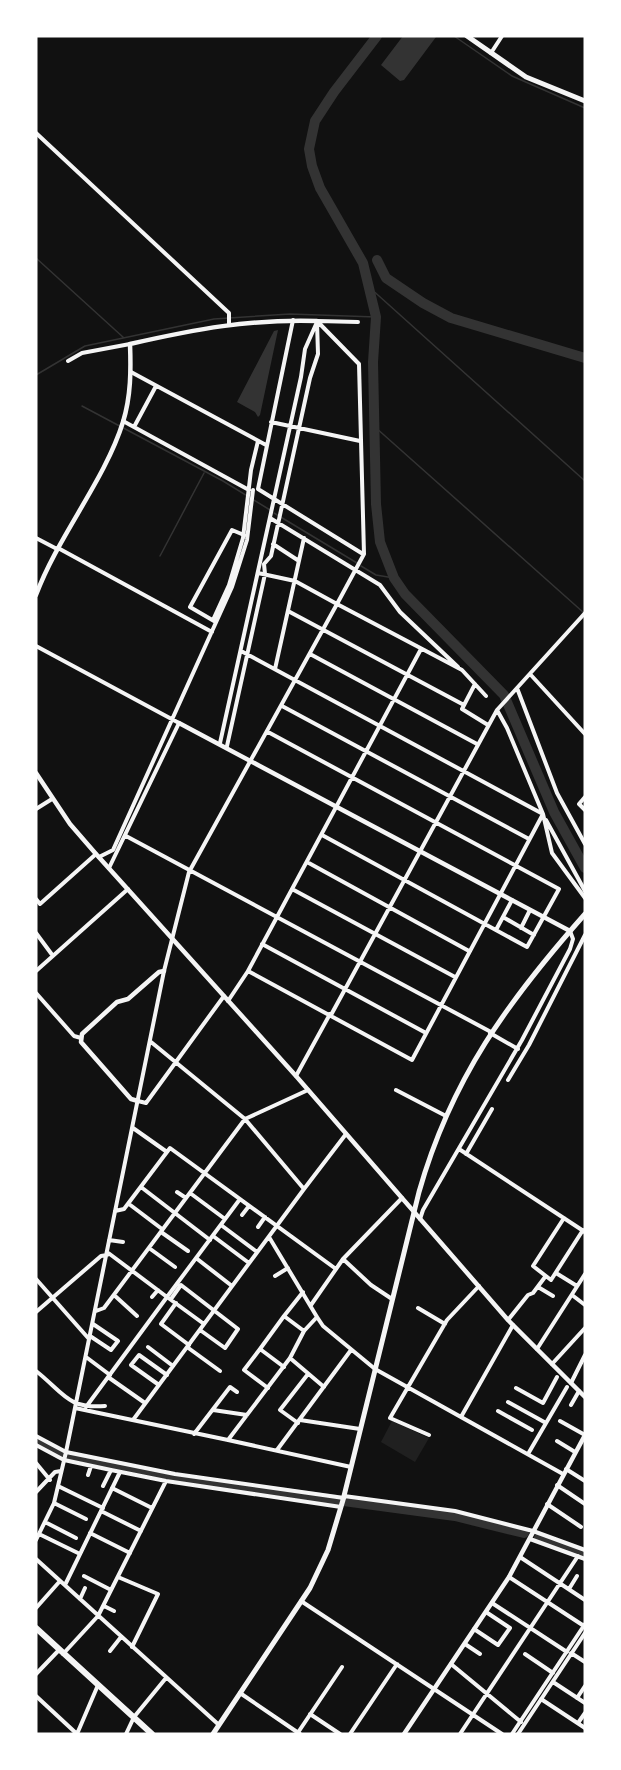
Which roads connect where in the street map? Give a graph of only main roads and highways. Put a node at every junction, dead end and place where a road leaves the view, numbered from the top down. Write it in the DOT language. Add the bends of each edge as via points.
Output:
graph roads {
  1 [pos="467,36"];
  2 [pos="585,101"];
  3 [pos="585,914"];
  4 [pos="36,1628"];
  5 [pos="152,1734"];
  6 [pos="213,1734"];
  1 -- 2 [label="main road" via="526,77"];
  3 -- 6 [label="main road" via="490,1033 446,1116 423,1178 325,1559"];
  4 -- 5 [label="highway"];
}
